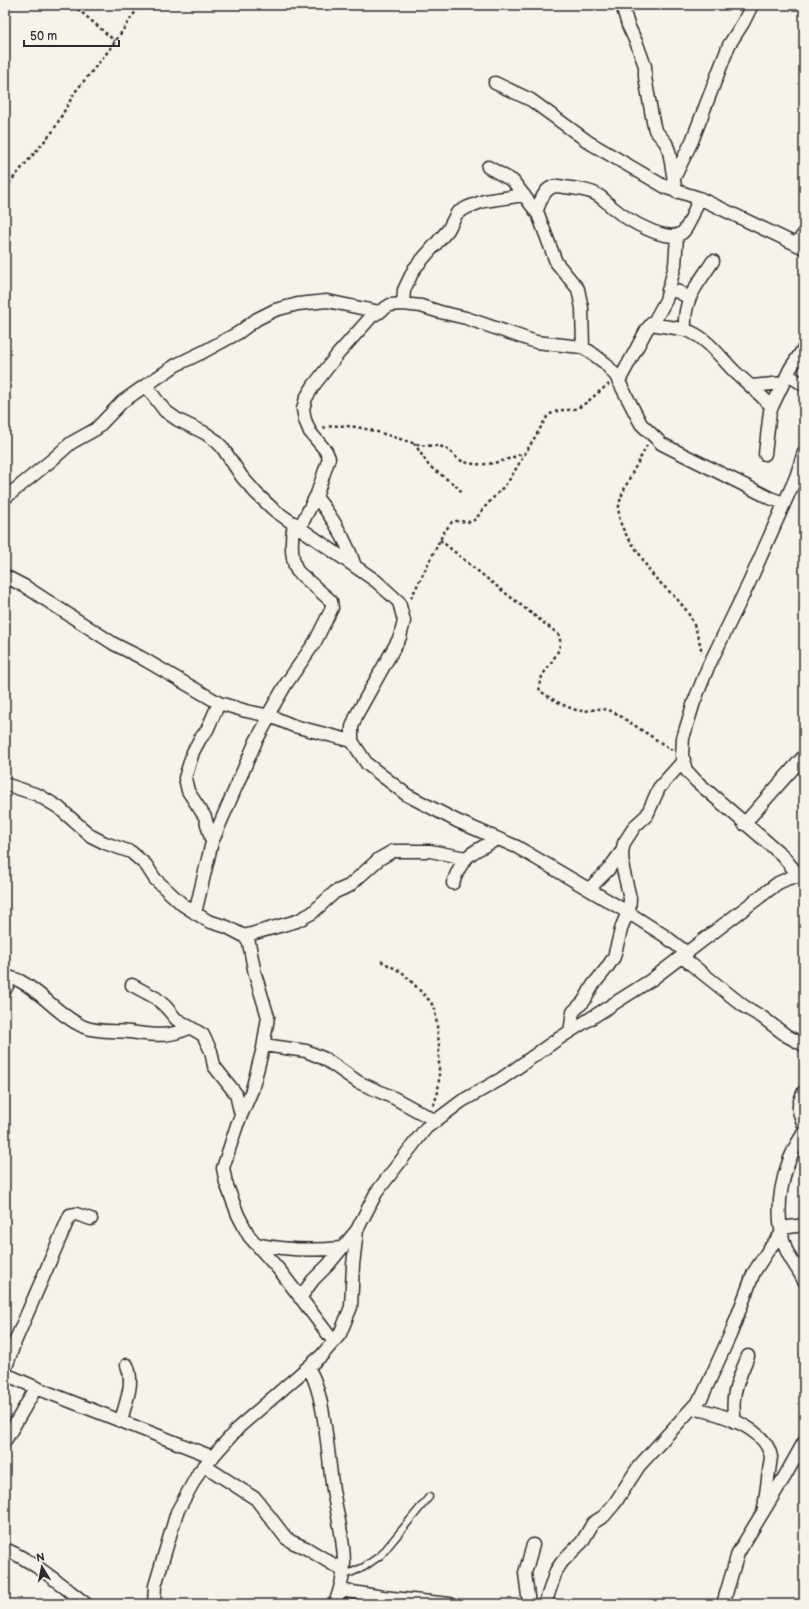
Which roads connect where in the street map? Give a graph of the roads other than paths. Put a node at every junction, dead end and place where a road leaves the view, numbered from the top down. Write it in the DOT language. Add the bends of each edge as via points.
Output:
graph roads {
  1 [pos="622,5"];
  2 [pos="752,5"];
  3 [pos="495,83"];
  4 [pos="488,167"];
  5 [pos="674,186"];
  6 [pos="524,196"];
  7 [pos="699,198"];
  8 [pos="536,212"];
  9 [pos="804,234"];
  10 [pos="678,236"];
  11 [pos="800,246"];
  12 [pos="713,261"];
  13 [pos="668,290"];
  14 [pos="689,298"];
  15 [pos="403,304"];
  16 [pos="380,312"];
  17 [pos="651,324"];
  18 [pos="685,330"];
  19 [pos="583,348"];
  20 [pos="804,348"];
  21 [pos="618,379"];
  22 [pos="785,379"];
  23 [pos="804,385"];
  24 [pos="146,386"];
  25 [pos="752,386"];
  26 [pos="772,407"];
  27 [pos="804,452"];
  28 [pos="765,454"];
  29 [pos="316,497"];
  30 [pos="5,498"];
  31 [pos="784,503"];
  32 [pos="297,525"];
  33 [pos="355,566"];
  34 [pos="5,576"];
  35 [pos="219,703"];
  36 [pos="269,715"];
  37 [pos="352,741"];
  38 [pos="804,756"];
  39 [pos="683,758"];
  40 [pos="5,784"];
  41 [pos="744,824"];
  42 [pos="498,839"];
  43 [pos="212,842"];
  44 [pos="622,851"];
  45 [pos="466,858"];
  46 [pos="802,876"];
  47 [pos="453,883"];
  48 [pos="589,889"];
  49 [pos="195,913"];
  50 [pos="628,913"];
  51 [pos="244,936"];
  52 [pos="685,955"];
  53 [pos="8,977"];
  54 [pos="132,985"];
  55 [pos="5,990"];
  56 [pos="190,1028"];
  57 [pos="570,1032"];
  58 [pos="264,1045"];
  59 [pos="804,1045"];
  60 [pos="804,1091"];
  61 [pos="241,1115"];
  62 [pos="433,1119"];
  63 [pos="804,1125"];
  64 [pos="804,1132"];
  65 [pos="91,1219"];
  66 [pos="804,1225"];
  67 [pos="357,1230"];
  68 [pos="782,1231"];
  69 [pos="256,1244"];
  70 [pos="341,1248"];
  71 [pos="804,1281"];
  72 [pos="300,1298"];
  73 [pos="334,1342"];
  74 [pos="748,1356"];
  75 [pos="127,1365"];
  76 [pos="308,1368"];
  77 [pos="5,1370"];
  78 [pos="5,1374"];
  79 [pos="36,1388"];
  80 [pos="693,1408"];
  81 [pos="121,1421"];
  82 [pos="735,1422"];
  83 [pos="5,1441"];
  84 [pos="804,1442"];
  85 [pos="801,1455"];
  86 [pos="209,1461"];
  87 [pos="428,1497"];
  88 [pos="764,1511"];
  89 [pos="533,1545"];
  90 [pos="5,1549"];
  91 [pos="343,1574"];
  92 [pos="340,1590"];
  93 [pos="378,1600"];
  94 [pos="86,1604"];
  95 [pos="154,1604"];
  96 [pos="335,1604"];
  97 [pos="450,1604"];
  98 [pos="529,1604"];
  99 [pos="545,1604"];
  100 [pos="723,1604"];
  1 -- 5 [label="street" via="645,66 653,122 655,130 669,151"];
  2 -- 5 [label="street" via="729,45"];
  3 -- 5 [label="street" via="531,100 590,143 642,174 667,188"];
  4 -- 6 [label="street" via="513,181"];
  5 -- 7 [label="street"];
  6 -- 8 [label="street"];
  6 -- 15 [label="street" via="484,201 457,213 448,230 414,269 404,290"];
  7 -- 10 [label="street" via="693,216"];
  7 -- 11 [label="street"];
  8 -- 10 [label="street" via="548,188 558,186 591,192 650,231"];
  8 -- 19 [label="street" via="543,224 556,262 578,289 582,308"];
  9 -- 11 [label="street"];
  10 -- 13 [label="street" via="675,265"];
  12 -- 14 [label="street"];
  13 -- 14 [label="street" via="679,292"];
  13 -- 17 [label="street" via="666,300"];
  14 -- 18 [label="street" via="684,317"];
  15 -- 16 [label="street" via="390,305"];
  15 -- 19 [label="street" via="422,306 466,318 536,342"];
  16 -- 24 [label="street" via="327,301 275,310 238,333 176,365"];
  16 -- 29 [label="street" via="371,317 338,354 306,398 303,409 310,432 326,450 329,458"];
  17 -- 18 [label="street"];
  17 -- 21 [label="street"];
  18 -- 25 [label="street" via="707,342"];
  19 -- 21 [label="street" via="605,363"];
  20 -- 22 [label="street"];
  21 -- 31 [label="street" via="635,416 662,444"];
  22 -- 23 [label="street"];
  22 -- 25 [label="street"];
  22 -- 26 [label="street"];
  24 -- 30 [label="street" via="122,402 96,429 71,443"];
  24 -- 32 [label="street" via="165,411 214,440 256,493 274,510"];
  25 -- 26 [label="street"];
  26 -- 28 [label="street"];
  27 -- 31 [label="street"];
  29 -- 32 [label="street"];
  29 -- 33 [label="street" via="328,512 350,550"];
  31 -- 39 [label="street" via="749,583 707,668 683,738"];
  32 -- 33 [label="street"];
  32 -- 36 [label="street" via="292,553 297,571 331,601 332,608 315,642 286,684"];
  33 -- 37 [label="street" via="399,602 404,621 400,637 357,714 352,727"];
  34 -- 35 [label="street" via="114,644"];
  35 -- 36 [label="street"];
  35 -- 43 [label="street" via="194,752 185,778 188,791 205,817"];
  36 -- 37 [label="street" via="294,726"];
  36 -- 43 [label="street"];
  37 -- 42 [label="street" via="367,764 407,795"];
  38 -- 41 [label="street"];
  39 -- 41 [label="street" via="686,770 696,781"];
  39 -- 44 [label="street" via="659,788 647,815 635,826"];
  40 -- 49 [label="street" via="38,795 58,807 91,836 132,852 146,865 155,879"];
  41 -- 46 [label="street" via="782,855"];
  42 -- 45 [label="street"];
  42 -- 48 [label="street" via="517,847"];
  43 -- 49 [label="street"];
  44 -- 48 [label="street"];
  44 -- 50 [label="street" via="623,869 630,898"];
  45 -- 47 [label="street"];
  45 -- 51 [label="street" via="430,851 393,851 379,859 349,886 334,892 312,913 280,927"];
  46 -- 52 [label="street" via="778,883"];
  48 -- 50 [label="street"];
  49 -- 51 [label="street"];
  50 -- 52 [label="street" via="665,936"];
  50 -- 57 [label="street" via="614,956 584,1001 573,1012"];
  51 -- 58 [label="street" via="249,943 254,974 268,1017"];
  52 -- 57 [label="street"];
  52 -- 59 [label="street" via="745,1006"];
  53 -- 55 [label="street"];
  53 -- 56 [label="street" via="19,980 61,1013 94,1030 127,1031 153,1036 168,1035"];
  54 -- 56 [label="street" via="156,998 176,1019"];
  56 -- 61 [label="street" via="203,1035 208,1043 214,1066 236,1094"];
  57 -- 62 [label="street" via="500,1080"];
  58 -- 61 [label="street" via="252,1090"];
  58 -- 62 [label="street" via="306,1051 325,1059 358,1082"];
  60 -- 63 [label="street" via="798,1111"];
  61 -- 69 [label="street" via="223,1168 238,1215"];
  62 -- 67 [label="street" via="376,1193"];
  64 -- 68 [label="street" via="790,1158 780,1197"];
  65 -- 77 [label="street" via="76,1214 70,1215"];
  66 -- 68 [label="street"];
  67 -- 70 [label="street"];
  67 -- 73 [label="street" via="352,1265 351,1307"];
  68 -- 71 [label="street" via="786,1249"];
  68 -- 80 [label="street" via="754,1272 731,1333 702,1398"];
  69 -- 70 [label="street" via="316,1250"];
  69 -- 72 [label="street"];
  70 -- 72 [label="street"];
  72 -- 73 [label="street"];
  73 -- 76 [label="street"];
  74 -- 82 [label="street" via="733,1394"];
  75 -- 81 [label="street" via="130,1373 129,1392"];
  76 -- 86 [label="street" via="239,1427"];
  76 -- 91 [label="street" via="313,1375 321,1403 333,1490 343,1539"];
  78 -- 79 [label="street"];
  79 -- 81 [label="street"];
  79 -- 83 [label="street"];
  80 -- 82 [label="street" via="711,1411"];
  80 -- 99 [label="street" via="639,1466 615,1503 604,1516 593,1523 582,1542 562,1562 556,1571"];
  81 -- 86 [label="street"];
  82 -- 88 [label="street" via="752,1431 769,1449 771,1456"];
  84 -- 85 [label="street"];
  85 -- 88 [label="street"];
  86 -- 91 [label="street" via="256,1499 286,1538 306,1548"];
  86 -- 95 [label="street" via="199,1472 177,1512 157,1578"];
  87 -- 91 [label="lane" via="381,1555 364,1566"];
  88 -- 100 [label="street" via="738,1553"];
  89 -- 98 [label="street" via="525,1573"];
  90 -- 94 [label="street" via="21,1556"];
  91 -- 92 [label="street"];
  92 -- 93 [label="street"];
  92 -- 96 [label="street"];
  93 -- 97 [label="street"];
}
